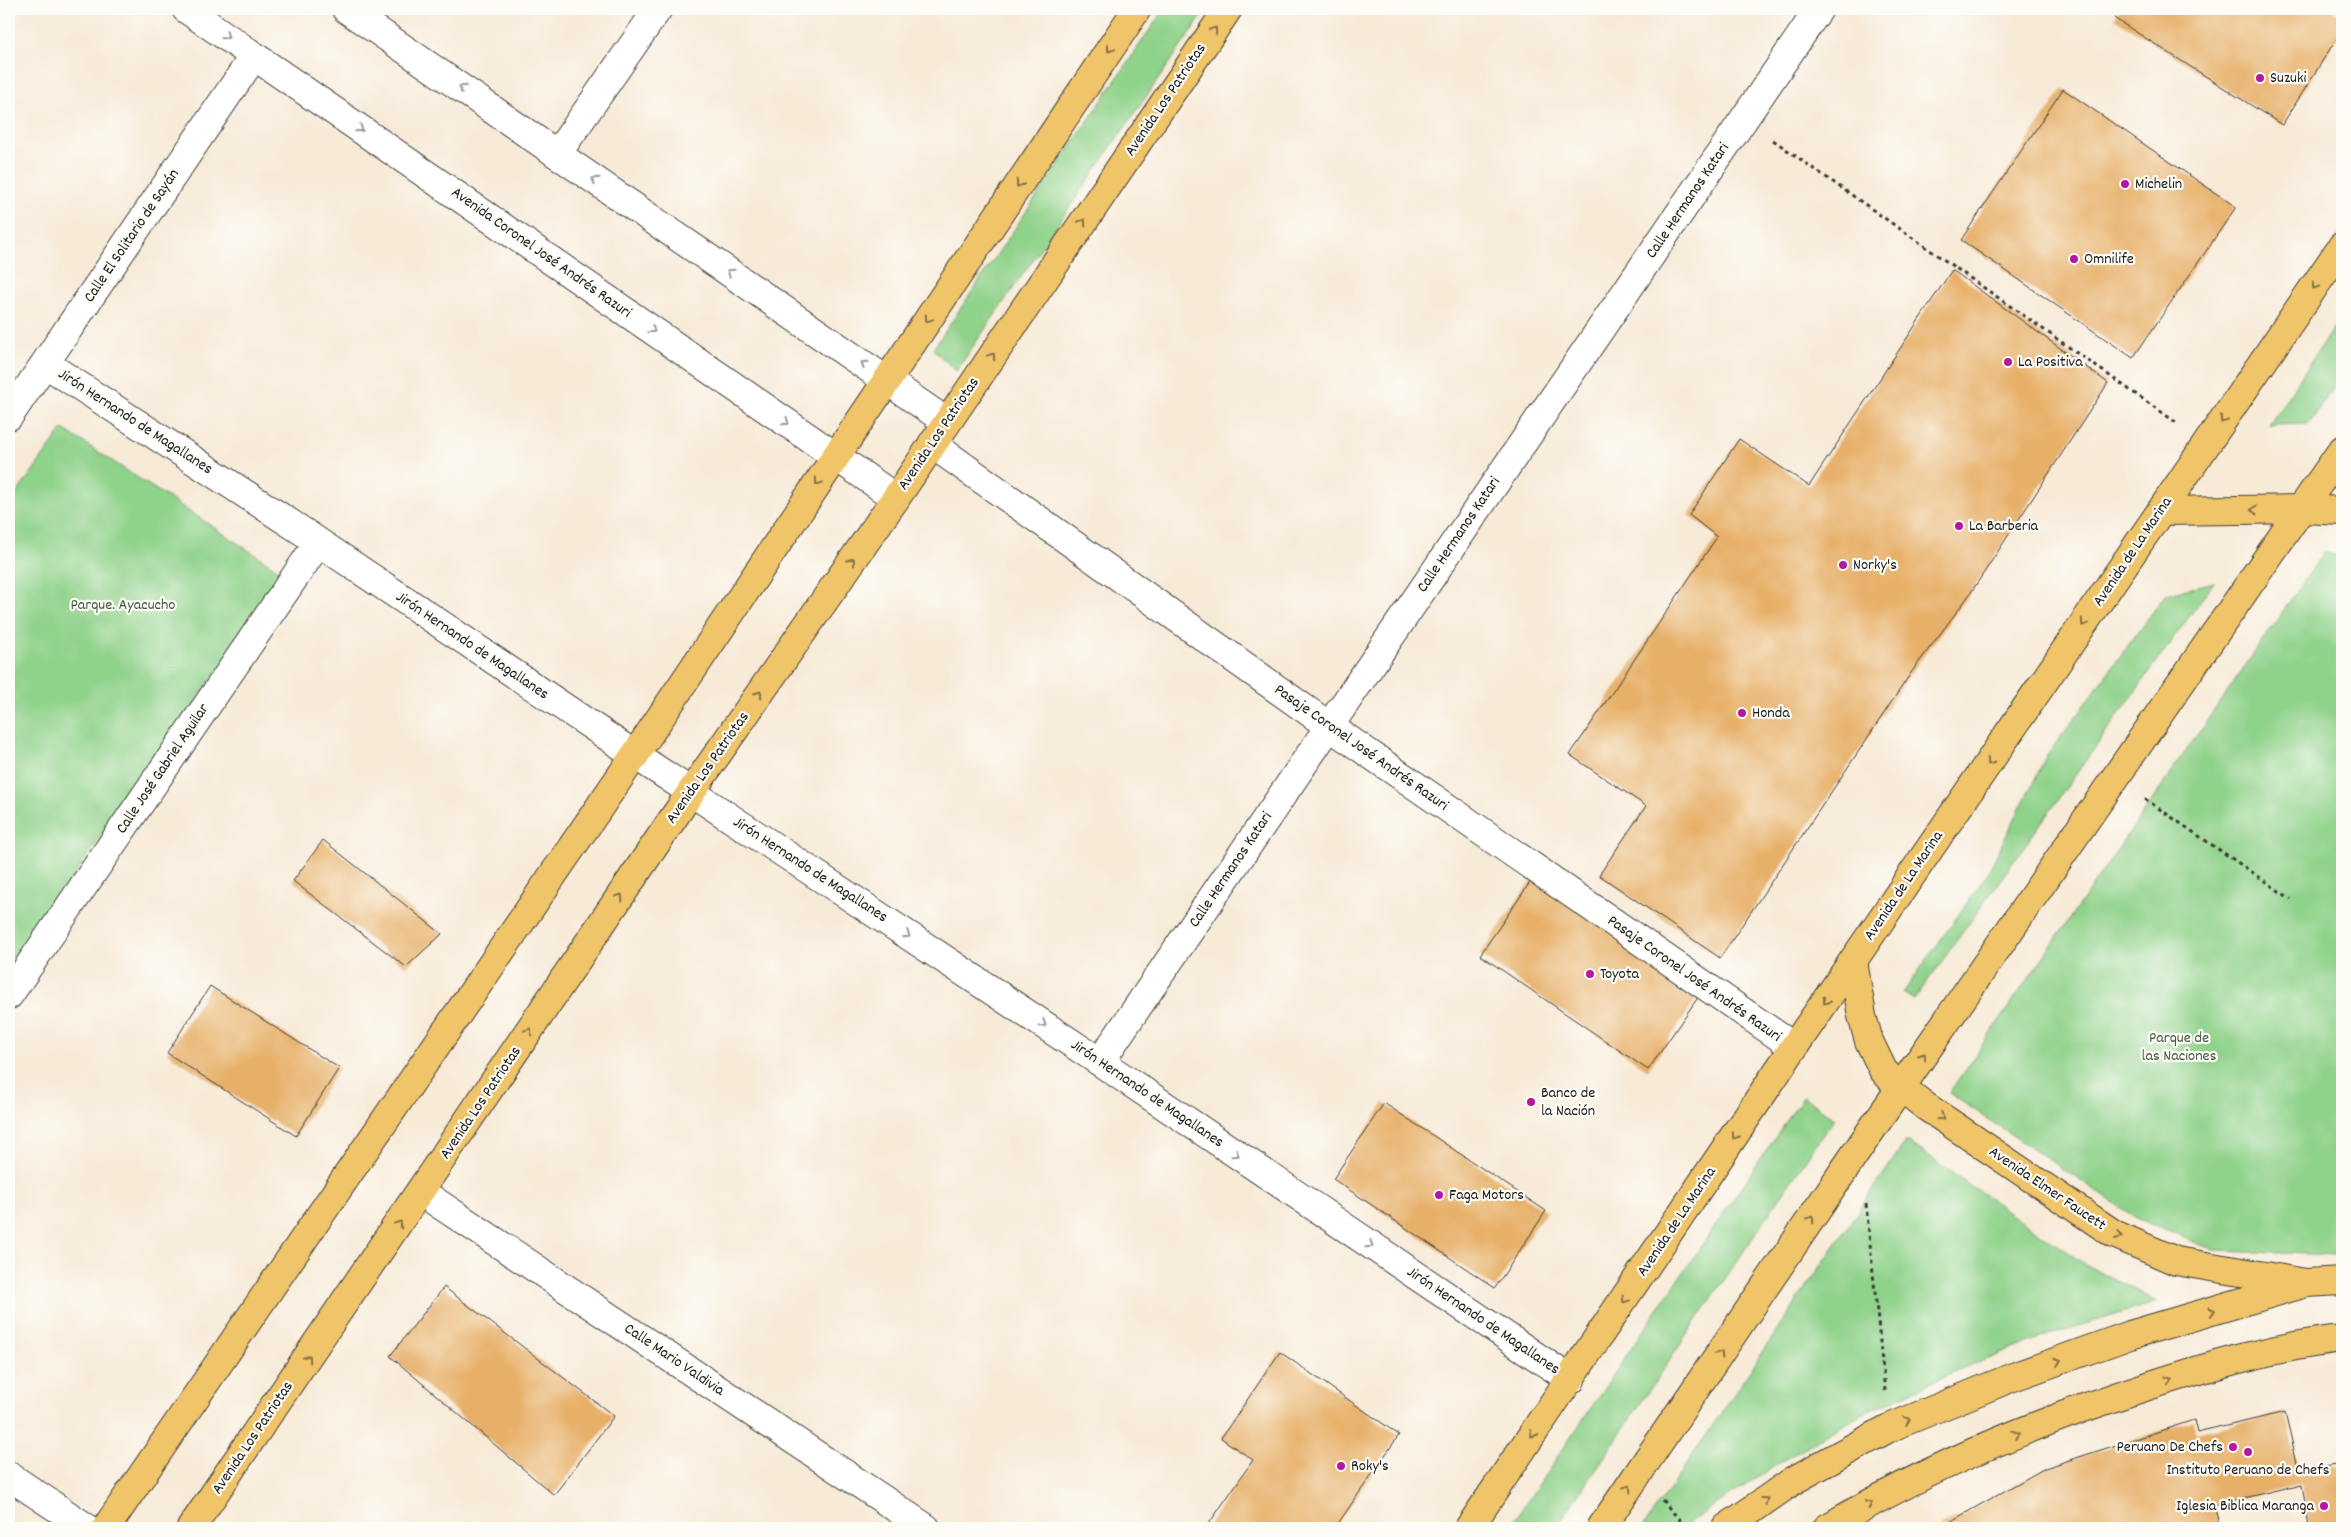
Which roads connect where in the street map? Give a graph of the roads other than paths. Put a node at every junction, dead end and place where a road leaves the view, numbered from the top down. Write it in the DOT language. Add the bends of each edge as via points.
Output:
graph roads {
  1 [pos="186,9"];
  2 [pos="346,9"];
  3 [pos="658,9"];
  4 [pos="1137,9"];
  5 [pos="1228,9"];
  6 [pos="1819,9"];
  7 [pos="254,56"];
  8 [pos="557,154"];
  9 [pos="2342,246"];
  10 [pos="46,364"];
  11 [pos="886,380"];
  12 [pos="9,416"];
  13 [pos="947,422"];
  14 [pos="932,444"];
  15 [pos="2342,450"];
  16 [pos="835,456"];
  17 [pos="896,498"];
  18 [pos="2303,509"];
  19 [pos="2161,511"];
  20 [pos="2342,511"];
  21 [pos="318,543"];
  22 [pos="1329,726"];
  23 [pos="635,755"];
  24 [pos="691,792"];
  25 [pos="1853,961"];
  26 [pos="9,995"];
  27 [pos="1794,1047"];
  28 [pos="1100,1062"];
  29 [pos="1901,1088"];
  30 [pos="421,1192"];
  31 [pos="2342,1281"];
  32 [pos="2306,1283"];
  33 [pos="2342,1339"];
  34 [pos="1570,1380"];
  35 [pos="9,1476"];
  36 [pos="87,1528"];
  37 [pos="106,1528"];
  38 [pos="191,1528"];
  39 [pos="926,1528"];
  40 [pos="1468,1528"];
  41 [pos="1601,1528"];
  42 [pos="1726,1528"];
  43 [pos="1827,1528"];
  1 -- 7 [label="street, Avenida Coronel José Andrés Razuri, one-way"];
  8 -- 2 [label="street, one-way"];
  3 -- 8 [label="street"];
  4 -- 11 [label="main road, one-way"];
  13 -- 5 [label="main road, Avenida Los Patriotas, one-way"];
  6 -- 22 [label="street, Calle Hermanos Katari"];
  7 -- 10 [label="street, Calle El Solitario de Sayán"];
  7 -- 16 [label="street, Avenida Coronel José Andrés Razuri, one-way"];
  11 -- 8 [label="street, one-way"];
  9 -- 19 [label="main road, Avenida de La Marina, one-way"];
  10 -- 12 [label="street, Calle El Solitario de Sayán"];
  10 -- 21 [label="street, Jirón Hernando de Magallanes"];
  11 -- 13 [label="street"];
  11 -- 16 [label="main road"];
  13 -- 14 [label="main road, Avenida Los Patriotas"];
  14 -- 17 [label="main road, Avenida Los Patriotas"];
  14 -- 22 [label="street, Pasaje Coronel José Andrés Razuri"];
  15 -- 18 [label="main road"];
  16 -- 17 [label="street, Avenida Coronel José Andrés Razuri"];
  16 -- 23 [label="main road, one-way"];
  24 -- 17 [label="main road, Avenida Los Patriotas, one-way"];
  18 -- 19 [label="main road, one-way"];
  18 -- 20 [label="main road"];
  29 -- 18 [label="main road, one-way"];
  19 -- 25 [label="main road, Avenida de La Marina, one-way"];
  21 -- 23 [label="street, Jirón Hernando de Magallanes"];
  21 -- 26 [label="street, Calle José Gabriel Aguilar"];
  22 -- 27 [label="street, Pasaje Coronel José Andrés Razuri"];
  22 -- 28 [label="street, Calle Hermanos Katari"];
  23 -- 24 [label="street, Jirón Hernando de Magallanes"];
  23 -- 37 [label="main road"];
  24 -- 28 [label="street, Jirón Hernando de Magallanes, one-way"];
  30 -- 24 [label="main road, Avenida Los Patriotas, one-way"];
  25 -- 27 [label="main road, Avenida de La Marina, one-way"];
  25 -- 29 [label="main road, Avenida Elmer Faucett" via="1869,1042 1883,1070"];
  27 -- 34 [label="main road, Avenida de La Marina, one-way"];
  28 -- 34 [label="street, Jirón Hernando de Magallanes, one-way"];
  29 -- 32 [label="main road, Avenida Elmer Faucett, one-way" via="2114,1234 2176,1261"];
  41 -- 29 [label="main road, one-way"];
  38 -- 30 [label="main road, Avenida Los Patriotas, one-way"];
  30 -- 39 [label="street, Calle Mario Valdivia"];
  31 -- 32 [label="main road, Avenida Elmer Faucett"];
  42 -- 32 [label="main road, one-way" via="1794,1480 1889,1428 2013,1377 2130,1335"];
  43 -- 33 [label="main road, one-way" via="1864,1506 2003,1439 2104,1401 2206,1368"];
  34 -- 40 [label="main road, Avenida de La Marina, one-way"];
  35 -- 36 [label="street"];
}
